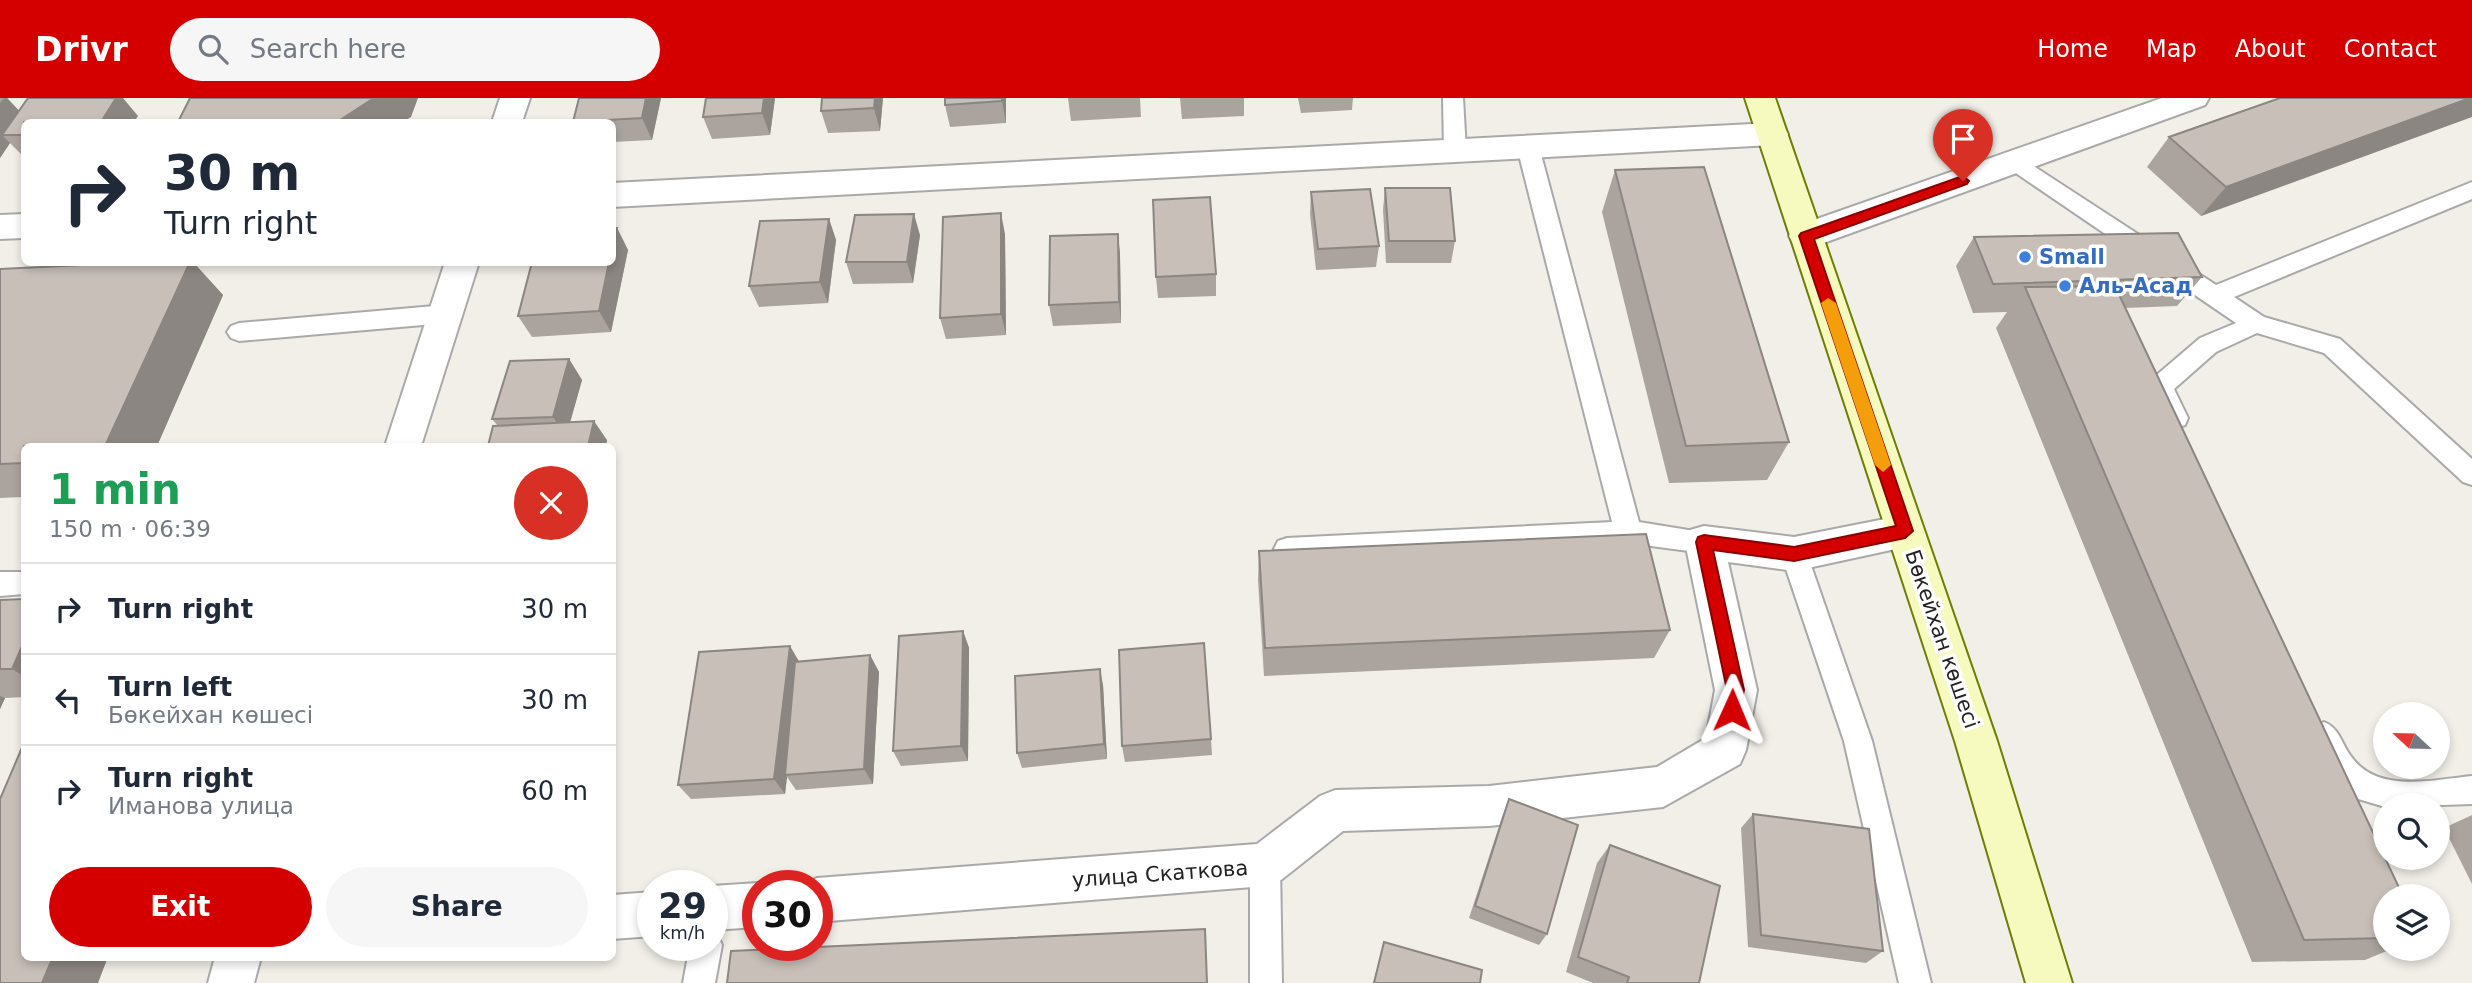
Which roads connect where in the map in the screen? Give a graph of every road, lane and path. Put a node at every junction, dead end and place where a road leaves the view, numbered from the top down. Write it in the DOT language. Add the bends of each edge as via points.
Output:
graph roads {
  1 [pos="515,98"];
  2 [pos="1453,98"];
  3 [pos="1760,98"];
  4 [pos="2194,98"];
  5 [pos="508,119"];
  6 [pos="1772,134"];
  7 [pos="1528,147"];
  8 [pos="1455,151"];
  9 [pos="2015,162"];
  10 [pos="2472,190"];
  11 [pos="616,195"];
  12 [pos="21,226"];
  13 [pos="0,227"];
  14 [pos="1806,236"];
  15 [pos="461,266"];
  16 [pos="2213,296"];
  17 [pos="446,314"];
  18 [pos="2256,324"];
  19 [pos="239,332"];
  20 [pos="2184,435"];
  21 [pos="404,443"];
  22 [pos="2472,475"];
  23 [pos="1905,531"];
  24 [pos="1628,532"];
  25 [pos="1704,542"];
  26 [pos="1287,549"];
  27 [pos="1794,554"];
  28 [pos="21,583"];
  29 [pos="0,584"];
  30 [pos="2311,706"];
  31 [pos="2472,790"];
  32 [pos="1265,865"];
  33 [pos="833,899"];
  34 [pos="637,915"];
  35 [pos="616,917"];
  36 [pos="238,961"];
  37 [pos="703,961"];
  38 [pos="231,983"];
  39 [pos="699,983"];
  40 [pos="1266,983"];
  41 [pos="1915,983"];
  42 [pos="2049,983"];
  1 -- 5 [label="street"];
  2 -- 8 [label="lane"];
  3 -- 6 [label="street, Бөкейхан көшесі"];
  4 -- 9 [label="street"];
  6 -- 7 [label="street"];
  6 -- 14 [label="street, Бөкейхан көшесі"];
  7 -- 8 [label="street"];
  7 -- 24 [label="lane"];
  8 -- 11 [label="street"];
  9 -- 14 [label="street"];
  9 -- 16 [label="lane"];
  10 -- 16 [label="lane"];
  12 -- 13 [label="street"];
  14 -- 23 [label="street, Бөкейхан көшесі"];
  15 -- 17 [label="street"];
  16 -- 18 [label="lane"];
  17 -- 19 [label="lane"];
  17 -- 21 [label="street"];
  18 -- 20 [label="lane" via="2208,345 2161,386"];
  18 -- 22 [label="lane" via="2332,346"];
  23 -- 27 [label="street"];
  23 -- 42 [label="street, Бөкейхан көшесі" via="1976,741"];
  24 -- 25 [label="lane"];
  24 -- 26 [label="lane"];
  25 -- 27 [label="street"];
  25 -- 32 [label="street, улица Скаткова" via="1736,690 1725,750 1663,787 1489,806 1335,811"];
  27 -- 41 [label="lane" via="1857,741"];
  28 -- 29 [label="lane"];
  30 -- 31 [label="lane" via="2334,755 2354,782 2396,797"];
  32 -- 33 [label="street, улица Скаткова"];
  32 -- 40 [label="lane"];
  34 -- 35 [label="street"];
  36 -- 38 [label="street"];
  37 -- 39 [label="lane"];
}
